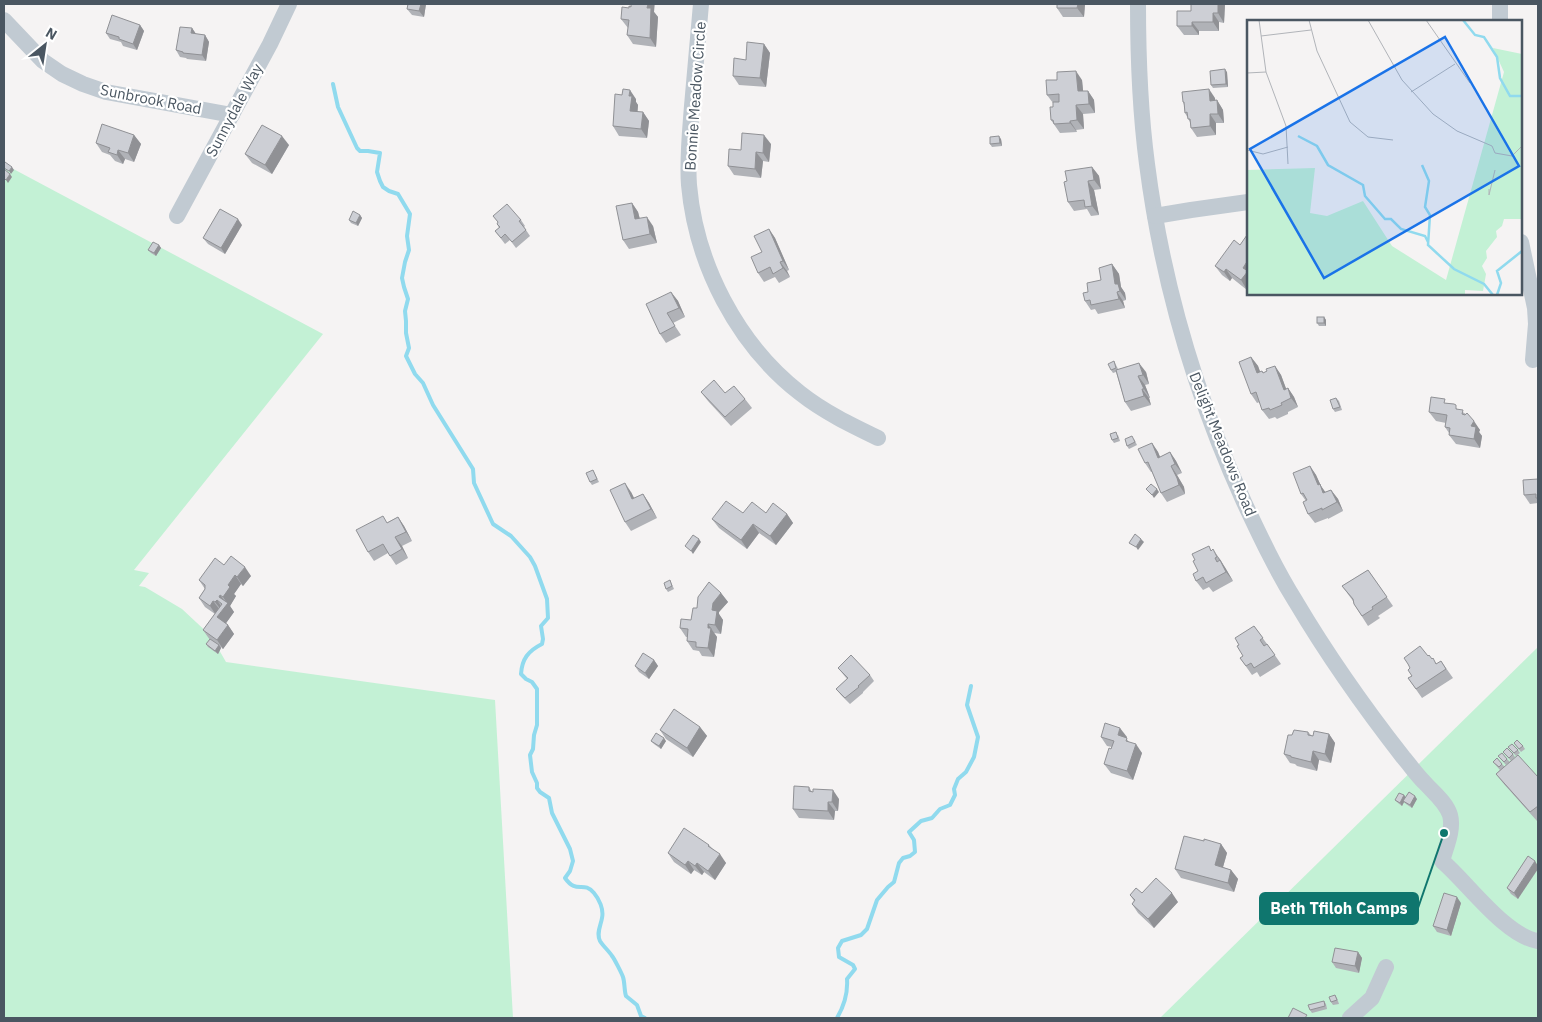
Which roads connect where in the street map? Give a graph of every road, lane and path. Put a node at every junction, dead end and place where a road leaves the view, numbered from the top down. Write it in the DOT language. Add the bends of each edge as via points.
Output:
graph roads {
  1 [pos="289,4"];
  2 [pos="701,4"];
  3 [pos="1138,4"];
  4 [pos="1500,4"];
  5 [pos="4,20"];
  6 [pos="1500,20"];
  7 [pos="232,115"];
  8 [pos="1247,202"];
  9 [pos="177,216"];
  10 [pos="1155,216"];
  11 [pos="1522,247"];
  12 [pos="1532,360"];
  13 [pos="878,438"];
  14 [pos="1538,941"];
  15 [pos="1386,967"];
  16 [pos="1350,1018"];
  1 -- 7 [label="street, Sunnydale Way"];
  2 -- 13 [label="street, Bonnie Meadow Circle" via="689,138 689,185 694,218 711,275 732,317 782,377 814,404"];
  3 -- 10 [label="street, Delight Meadows Road" via="1142,112"];
  4 -- 6 [label="street"];
  5 -- 7 [label="street, Sunbrook Road" via="43,61 83,84 106,92"];
  7 -- 9 [label="street, Sunnydale Way"];
  8 -- 10 [label="street"];
  10 -- 14 [label="street, Delight Meadows Road" via="1194,375 1228,467 1271,557 1337,668 1368,712 1449,811 1452,826 1442,861 1514,930"];
  11 -- 12 [label="street" via="1535,308"];
  15 -- 16 [label="street" via="1372,998"];
}
